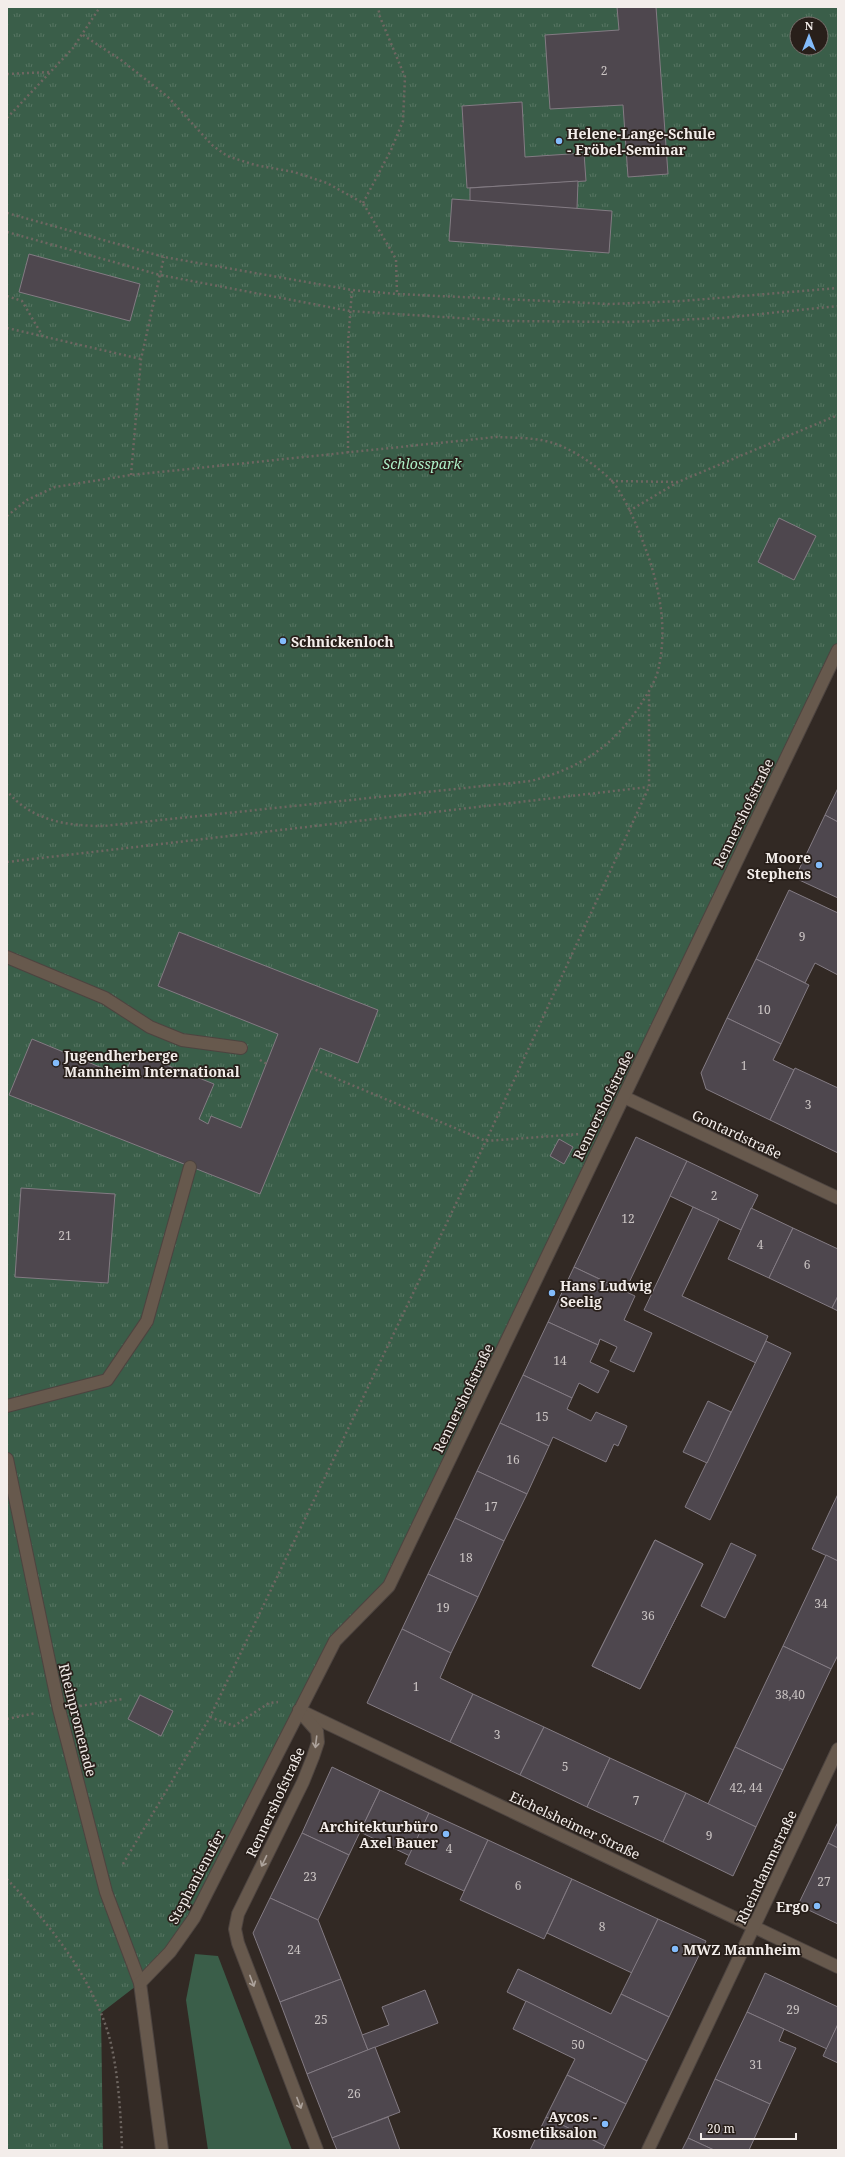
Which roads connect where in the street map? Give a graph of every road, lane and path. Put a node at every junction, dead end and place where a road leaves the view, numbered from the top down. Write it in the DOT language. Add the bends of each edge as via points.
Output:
graph roads {
  1 [pos="100,7"];
  2 [pos="378,7"];
  3 [pos="83,35"];
  4 [pos="52,72"];
  5 [pos="7,74"];
  6 [pos="7,118"];
  7 [pos="363,203"];
  8 [pos="7,213"];
  9 [pos="7,232"];
  10 [pos="164,257"];
  11 [pos="160,275"];
  12 [pos="838,288"];
  13 [pos="352,290"];
  14 [pos="397,294"];
  15 [pos="7,296"];
  16 [pos="838,306"];
  17 [pos="350,311"];
  18 [pos="7,328"];
  19 [pos="42,336"];
  20 [pos="141,359"];
  21 [pos="838,415"];
  22 [pos="348,453"];
  23 [pos="131,475"];
  24 [pos="611,481"];
  25 [pos="678,482"];
  26 [pos="629,511"];
  27 [pos="7,516"];
  28 [pos="838,650"];
  29 [pos="649,691"];
  30 [pos="649,787"];
  31 [pos="7,791"];
  32 [pos="7,862"];
  33 [pos="7,957"];
  34 [pos="241,1048"];
  35 [pos="311,1068"];
  36 [pos="624,1097"];
  37 [pos="580,1134"];
  38 [pos="486,1142"];
  39 [pos="190,1167"];
  40 [pos="838,1198"];
  41 [pos="7,1406"];
  42 [pos="7,1459"];
  43 [pos="123,1699"];
  44 [pos="269,1702"];
  45 [pos="59,1709"];
  46 [pos="298,1710"];
  47 [pos="25,1715"];
  48 [pos="210,1717"];
  49 [pos="7,1719"];
  50 [pos="838,1749"];
  51 [pos="7,1879"];
  52 [pos="106,1892"];
  53 [pos="755,1927"];
  54 [pos="838,1967"];
  55 [pos="140,1983"];
  56 [pos="122,2150"];
  57 [pos="162,2150"];
  58 [pos="317,2150"];
  59 [pos="648,2150"];
  1 -- 3 [label="path"];
  2 -- 7 [label="path" via="405,77 403,121"];
  3 -- 4 [label="path"];
  3 -- 7 [label="path" via="121,60 168,97 212,144 227,156 255,165 294,172 327,183"];
  4 -- 5 [label="path"];
  4 -- 6 [label="path"];
  7 -- 14 [label="path" via="396,259"];
  8 -- 10 [label="path"];
  9 -- 11 [label="path"];
  10 -- 11 [label="path"];
  10 -- 13 [label="path"];
  11 -- 17 [label="path"];
  11 -- 20 [label="path"];
  12 -- 14 [label="path" via="682,301 610,304"];
  13 -- 14 [label="path"];
  13 -- 17 [label="path"];
  15 -- 19 [label="path" via="22,301"];
  16 -- 17 [label="path" via="722,318 628,322 505,321"];
  17 -- 22 [label="path"];
  18 -- 19 [label="path"];
  19 -- 20 [label="path"];
  20 -- 23 [label="path"];
  21 -- 25 [label="path"];
  22 -- 23 [label="path"];
  22 -- 24 [label="path" via="496,437 532,439 561,446 586,460"];
  23 -- 27 [label="path" via="55,487 27,500"];
  24 -- 25 [label="path"];
  24 -- 26 [label="path"];
  25 -- 26 [label="path"];
  26 -- 29 [label="path" via="650,561 659,593 662,641 659,667"];
  28 -- 36 [label="street, Rennershofstraße"];
  29 -- 30 [label="path"];
  29 -- 31 [label="path" via="619,734 594,755 576,766 531,781 104,826 57,823 38,816 15,801"];
  30 -- 32 [label="path"];
  30 -- 38 [label="path"];
  33 -- 34 [label="street" via="105,998 150,1027 182,1040"];
  35 -- 38 [label="path"];
  36 -- 40 [label="street, Gontardstraße"];
  36 -- 46 [label="street, Rennershofstraße" via="389,1586 335,1641"];
  37 -- 38 [label="path"];
  38 -- 48 [label="path"];
  39 -- 41 [label="street" via="147,1321 107,1380"];
  42 -- 45 [label="street, Rheinpromenade"];
  43 -- 45 [label="path"];
  44 -- 48 [label="path" via="234,1726"];
  45 -- 52 [label="street, Rheinpromenade"];
  46 -- 53 [label="street, Eichelsheimer Straße"];
  46 -- 55 [label="street, Stephanienufer" via="194,1918 170,1952"];
  46 -- 58 [label="street, Rennershofstraße, one-way" via="317,1731 318,1742 303,1782 238,1914 235,1929 238,1943"];
  47 -- 49 [label="path"];
  48 -- 52 [label="path"];
  50 -- 53 [label="street, Rheindammstraße"];
  51 -- 56 [label="path" via="31,1904 77,1967 101,2013 109,2037 114,2066"];
  52 -- 55 [label="street, Rheinpromenade"];
  53 -- 54 [label="street, Eichelsheimer Straße"];
  53 -- 59 [label="street, Rheindammstraße"];
  55 -- 57 [label="street"];
}
